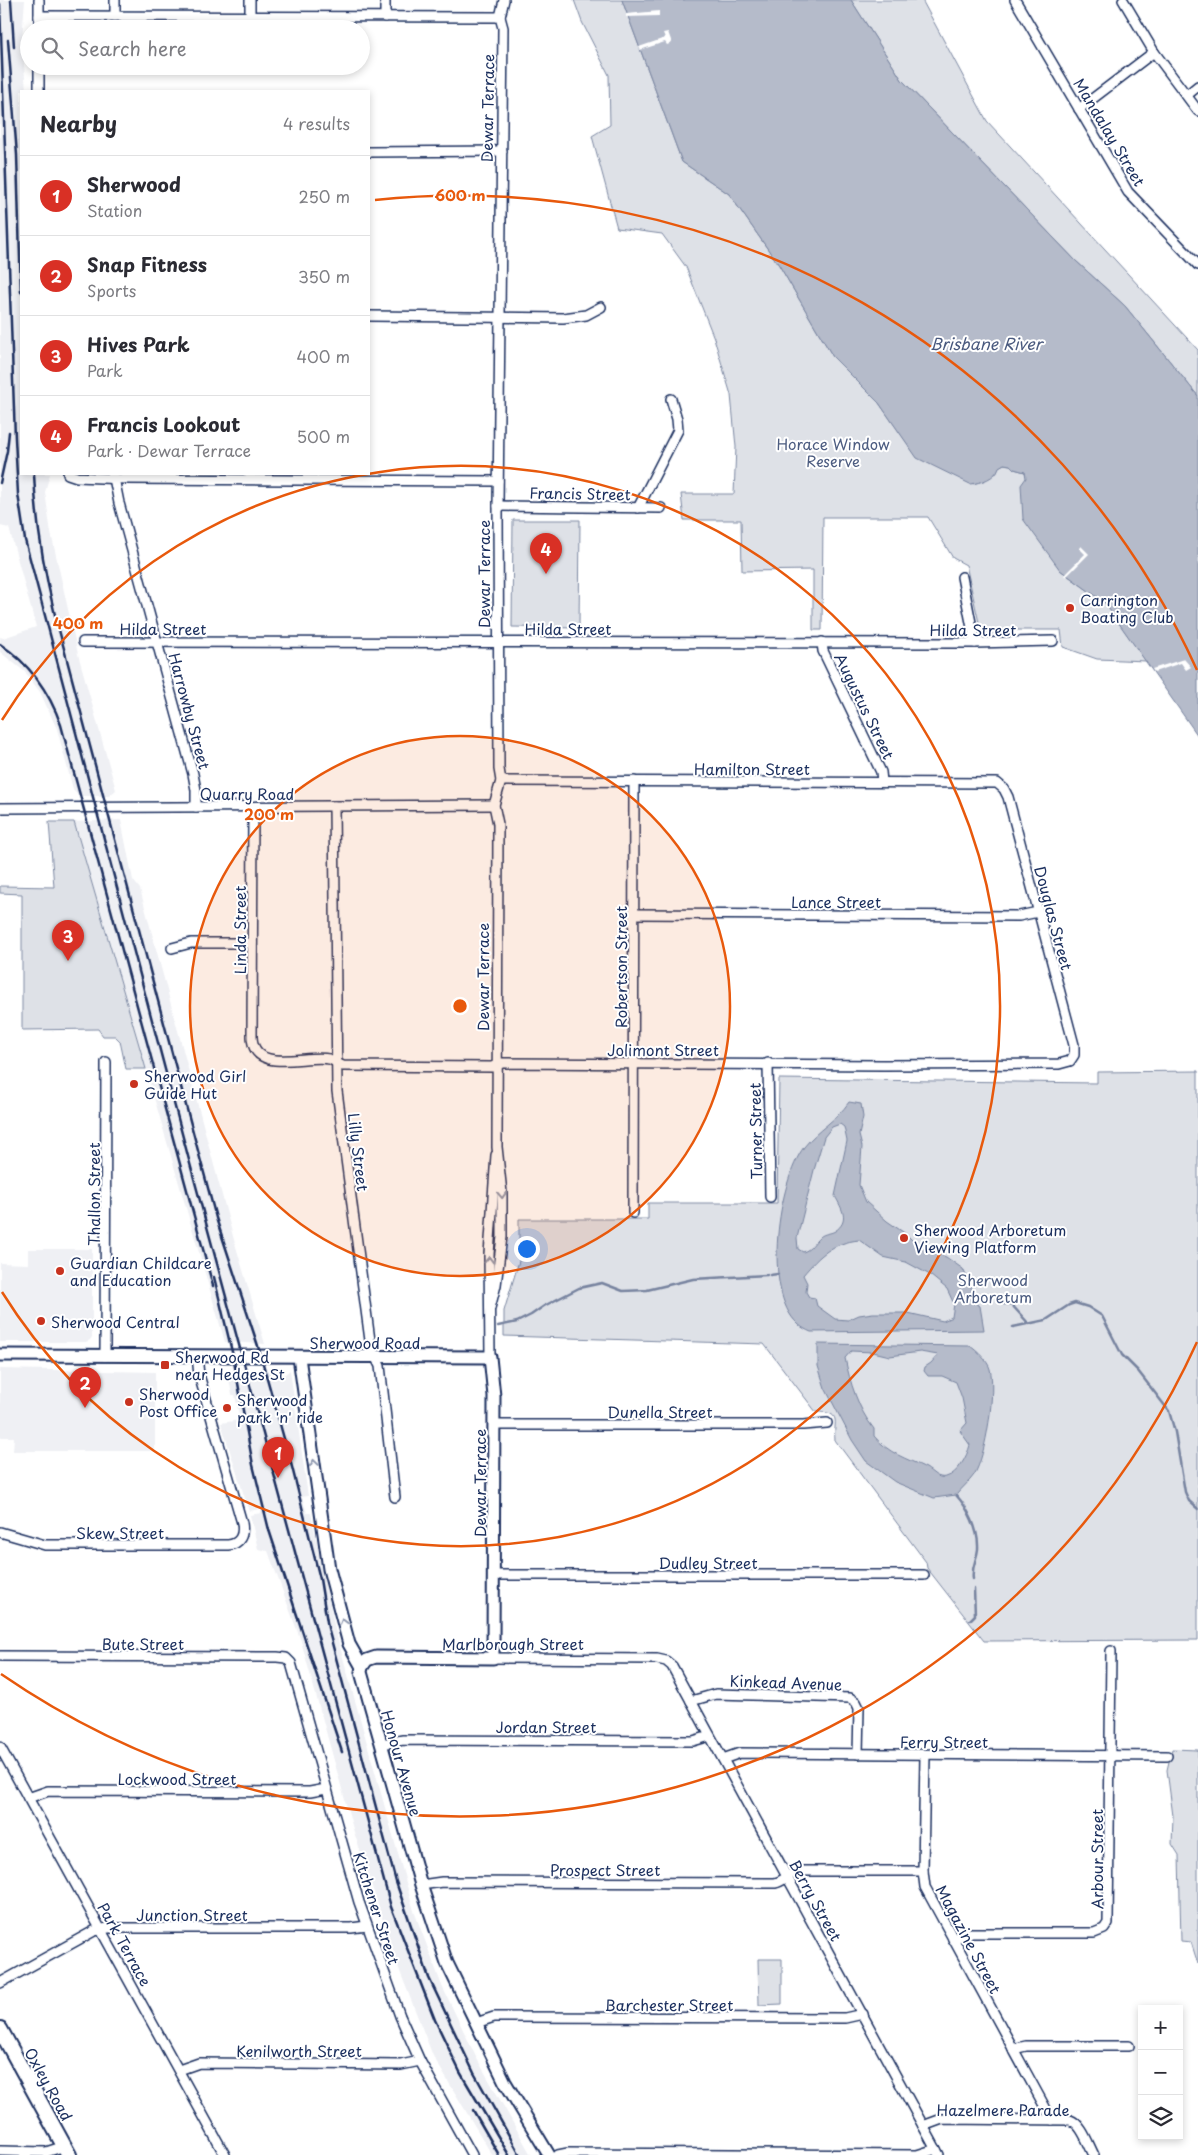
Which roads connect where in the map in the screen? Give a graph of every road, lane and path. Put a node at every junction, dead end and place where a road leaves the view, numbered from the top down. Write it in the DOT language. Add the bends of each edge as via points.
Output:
graph roads {
  1 [pos="39,0"];
  2 [pos="115,0"];
  3 [pos="250,0"];
  4 [pos="385,0"];
  5 [pos="504,0"];
  6 [pos="1015,0"];
  7 [pos="1123,0"];
  8 [pos="39,16"];
  9 [pos="115,16"];
  10 [pos="250,16"];
  11 [pos="385,17"];
  12 [pos="500,17"];
  13 [pos="39,20"];
  14 [pos="1154,52"];
  15 [pos="39,75"];
  16 [pos="1198,86"];
  17 [pos="39,90"];
  18 [pos="1187,95"];
  19 [pos="1079,109"];
  20 [pos="1198,111"];
  21 [pos="370,152"];
  22 [pos="502,152"];
  23 [pos="1198,265"];
  24 [pos="601,307"];
  25 [pos="370,316"];
  26 [pos="500,317"];
  27 [pos="672,399"];
  28 [pos="71,475"];
  29 [pos="114,478"];
  30 [pos="498,481"];
  31 [pos="498,506"];
  32 [pos="638,508"];
  33 [pos="661,508"];
  34 [pos="962,577"];
  35 [pos="1053,641"];
  36 [pos="83,642"];
  37 [pos="157,642"];
  38 [pos="498,642"];
  39 [pos="822,642"];
  40 [pos="975,643"];
  41 [pos="501,781"];
  42 [pos="634,781"];
  43 [pos="882,782"];
  44 [pos="1002,786"];
  45 [pos="334,806"];
  46 [pos="494,806"];
  47 [pos="196,807"];
  48 [pos="253,807"];
  49 [pos="0,808"];
  50 [pos="1038,912"];
  51 [pos="634,914"];
  52 [pos="252,943"];
  53 [pos="172,948"];
  54 [pos="256,1053"];
  55 [pos="1073,1058"];
  56 [pos="106,1062"];
  57 [pos="336,1062"];
  58 [pos="633,1063"];
  59 [pos="768,1064"];
  60 [pos="497,1065"];
  61 [pos="770,1198"];
  62 [pos="633,1213"];
  63 [pos="0,1355"];
  64 [pos="105,1356"];
  65 [pos="197,1356"];
  66 [pos="299,1357"];
  67 [pos="376,1357"];
  68 [pos="490,1357"];
  69 [pos="826,1423"];
  70 [pos="494,1425"];
  71 [pos="395,1497"];
  72 [pos="0,1532"];
  73 [pos="493,1575"];
  74 [pos="924,1576"];
  75 [pos="1111,1652"];
  76 [pos="0,1656"];
  77 [pos="286,1658"];
  78 [pos="493,1658"];
  79 [pos="666,1661"];
  80 [pos="362,1667"];
  81 [pos="691,1701"];
  82 [pos="710,1736"];
  83 [pos="382,1744"];
  84 [pos="0,1747"];
  85 [pos="858,1754"];
  86 [pos="925,1755"];
  87 [pos="1110,1756"];
  88 [pos="1167,1756"];
  89 [pos="723,1759"];
  90 [pos="326,1789"];
  91 [pos="28,1798"];
  92 [pos="923,1871"];
  93 [pos="787,1877"];
  94 [pos="420,1885"];
  95 [pos="367,1926"];
  96 [pos="101,1930"];
  97 [pos="954,1939"];
  98 [pos="0,1983"];
  99 [pos="863,2014"];
  100 [pos="476,2022"];
  101 [pos="0,2031"];
  102 [pos="1129,2046"];
  103 [pos="1013,2049"];
  104 [pos="420,2061"];
  105 [pos="178,2070"];
  106 [pos="1052,2120"];
  107 [pos="923,2126"];
  108 [pos="67,2151"];
  109 [pos="0,2152"];
  110 [pos="937,2152"];
  111 [pos="225,2155"];
  112 [pos="472,2155"];
  113 [pos="549,2155"];
  114 [pos="558,2155"];
  115 [pos="1094,2155"];
  1 -- 8 [label="street"];
  2 -- 9 [label="street"];
  3 -- 10 [label="street"];
  4 -- 11 [label="street"];
  5 -- 12 [label="street, Dewar Terrace"];
  6 -- 19 [label="street, Mandalay Street"];
  7 -- 14 [label="street"];
  8 -- 9 [label="street"];
  8 -- 13 [label="street"];
  9 -- 10 [label="street"];
  10 -- 11 [label="street"];
  11 -- 12 [label="street"];
  12 -- 22 [label="street, Dewar Terrace" via="504,28"];
  14 -- 18 [label="street"];
  14 -- 19 [label="street"];
  15 -- 17 [label="street"];
  16 -- 18 [label="street"];
  18 -- 20 [label="street"];
  19 -- 23 [label="street, Mandalay Street" via="1128,192"];
  21 -- 22 [label="street"];
  22 -- 26 [label="street, Dewar Terrace"];
  24 -- 26 [label="street" via="578,317"];
  25 -- 26 [label="street"];
  26 -- 30 [label="street, Dewar Terrace"];
  27 -- 32 [label="street" via="678,430"];
  28 -- 29 [label="street"];
  29 -- 30 [label="street"];
  29 -- 37 [label="street, Harrowby Street"];
  30 -- 31 [label="street, Dewar Terrace"];
  31 -- 32 [label="street, Francis Street"];
  31 -- 38 [label="street, Dewar Terrace"];
  32 -- 33 [label="street, Francis Street"];
  34 -- 40 [label="street"];
  35 -- 40 [label="street, Hilda Street"];
  36 -- 37 [label="street, Hilda Street"];
  37 -- 38 [label="street, Hilda Street"];
  37 -- 47 [label="street, Harrowby Street" via="195,784"];
  38 -- 39 [label="street, Hilda Street"];
  38 -- 41 [label="street, Dewar Terrace"];
  39 -- 40 [label="street, Hilda Street"];
  39 -- 43 [label="street, Augustus Street" via="823,652 882,772"];
  41 -- 42 [label="street, Hamilton Street"];
  41 -- 46 [label="street, Dewar Terrace"];
  42 -- 43 [label="street, Hamilton Street"];
  42 -- 51 [label="street, Robertson Street"];
  43 -- 44 [label="street, Hamilton Street" via="988,782"];
  44 -- 50 [label="street, Douglas Street" via="1008,797"];
  45 -- 46 [label="street, Quarry Road"];
  45 -- 48 [label="street, Quarry Road"];
  45 -- 57 [label="street, Lilly Street"];
  46 -- 60 [label="street, Dewar Terrace" via="498,824"];
  47 -- 48 [label="street, Quarry Road"];
  47 -- 49 [label="street, Quarry Road"];
  48 -- 52 [label="street, Linda Street"];
  50 -- 51 [label="street, Lance Street" via="1019,916"];
  50 -- 55 [label="street, Douglas Street" via="1074,1045"];
  51 -- 58 [label="street, Robertson Street"];
  52 -- 53 [label="street" via="191,943"];
  52 -- 54 [label="street, Linda Street" via="252,1037"];
  54 -- 57 [label="street, Jolimont Street" via="268,1059 328,1059"];
  55 -- 59 [label="street, Jolimont Street" via="1059,1064"];
  56 -- 64 [label="street, Thallon Street"];
  57 -- 60 [label="street, Jolimont Street" via="343,1066"];
  57 -- 67 [label="street, Lilly Street" via="337,1092 371,1348"];
  58 -- 59 [label="street, Jolimont Street"];
  58 -- 60 [label="street, Jolimont Street"];
  58 -- 62 [label="street, Robertson Street"];
  59 -- 61 [label="street, Turner Street"];
  60 -- 68 [label="street, Dewar Terrace" via="497,1147 490,1224"];
  63 -- 64 [label="street, Sherwood Road"];
  64 -- 65 [label="street, Sherwood Road"];
  65 -- 66 [label="street, Sherwood Road"];
  65 -- 72 [label="street, Skew Street" via="199,1375 242,1523 241,1539 228,1546 54,1546"];
  66 -- 67 [label="street, Sherwood Road"];
  80 -- 66 [label="street, Honour Avenue, one-way" via="350,1644 329,1568"];
  67 -- 68 [label="street, Sherwood Road"];
  67 -- 71 [label="street, Lilly Street" via="380,1366"];
  68 -- 70 [label="street, Dewar Terrace"];
  69 -- 70 [label="street, Dunella Street"];
  70 -- 73 [label="street, Dewar Terrace"];
  73 -- 74 [label="street, Dudley Street"];
  73 -- 78 [label="street, Dewar Terrace"];
  75 -- 87 [label="street"];
  76 -- 77 [label="street, Bute Street"];
  77 -- 90 [label="street, Kitchener Street" via="294,1669"];
  78 -- 79 [label="street, Marlborough Street"];
  78 -- 80 [label="street, Marlborough Street" via="376,1657 367,1660"];
  79 -- 81 [label="street, Berry Street" via="674,1669"];
  80 -- 83 [label="street, Honour Avenue"];
  81 -- 82 [label="street, Berry Street"];
  81 -- 85 [label="street, Kinkead Avenue" via="716,1694 850,1698 859,1708"];
  82 -- 83 [label="street, Jordan Street" via="692,1741 403,1740"];
  82 -- 89 [label="street, Berry Street"];
  83 -- 94 [label="street, Honour Avenue"];
  84 -- 91 [label="street, Park Terrace"];
  85 -- 86 [label="street, Ferry Street"];
  85 -- 89 [label="street, Ferry Street" via="740,1754"];
  86 -- 87 [label="street, Ferry Street"];
  86 -- 92 [label="street, Magazine Street"];
  87 -- 88 [label="street, Ferry Street"];
  87 -- 97 [label="street, Arbour Street" via="1110,1912 1106,1926 1094,1934 968,1933"];
  89 -- 93 [label="street, Berry Street"];
  90 -- 91 [label="street, Lockwood Street" via="310,1792 48,1791"];
  90 -- 95 [label="street, Kitchener Street"];
  91 -- 96 [label="street, Park Terrace"];
  92 -- 93 [label="street, Prospect Street" via="800,1871"];
  92 -- 97 [label="street, Magazine Street" via="925,1887"];
  93 -- 94 [label="street, Prospect Street" via="772,1883 442,1882"];
  93 -- 99 [label="street, Berry Street"];
  94 -- 100 [label="street, Honour Avenue" via="447,1963"];
  95 -- 96 [label="street, Junction Street"];
  95 -- 104 [label="street, Kitchener Street"];
  96 -- 98 [label="street, Junction Street"];
  96 -- 105 [label="street, Park Terrace"];
  97 -- 103 [label="street, Magazine Street"];
  99 -- 100 [label="street, Barchester Street" via="845,2018 494,2017"];
  99 -- 107 [label="street, Berry Street"];
  100 -- 113 [label="street, Honour Avenue" via="505,2082"];
  101 -- 108 [label="main road, Oxley Road"];
  102 -- 103 [label="street" via="1026,2046"];
  103 -- 106 [label="street, Magazine Street"];
  104 -- 105 [label="street, Kenilworth Street" via="401,2065 199,2063"];
  104 -- 112 [label="street, Kitchener Street"];
  105 -- 111 [label="street, Park Terrace"];
  106 -- 107 [label="street, Hazelmere Parade" via="942,2119"];
  106 -- 115 [label="street, Hazelmere Parade" via="1074,2122"];
  107 -- 110 [label="street, Berry Street"];
  108 -- 109 [label="street"];
  110 -- 114 [label="street" via="917,2155"];
}
